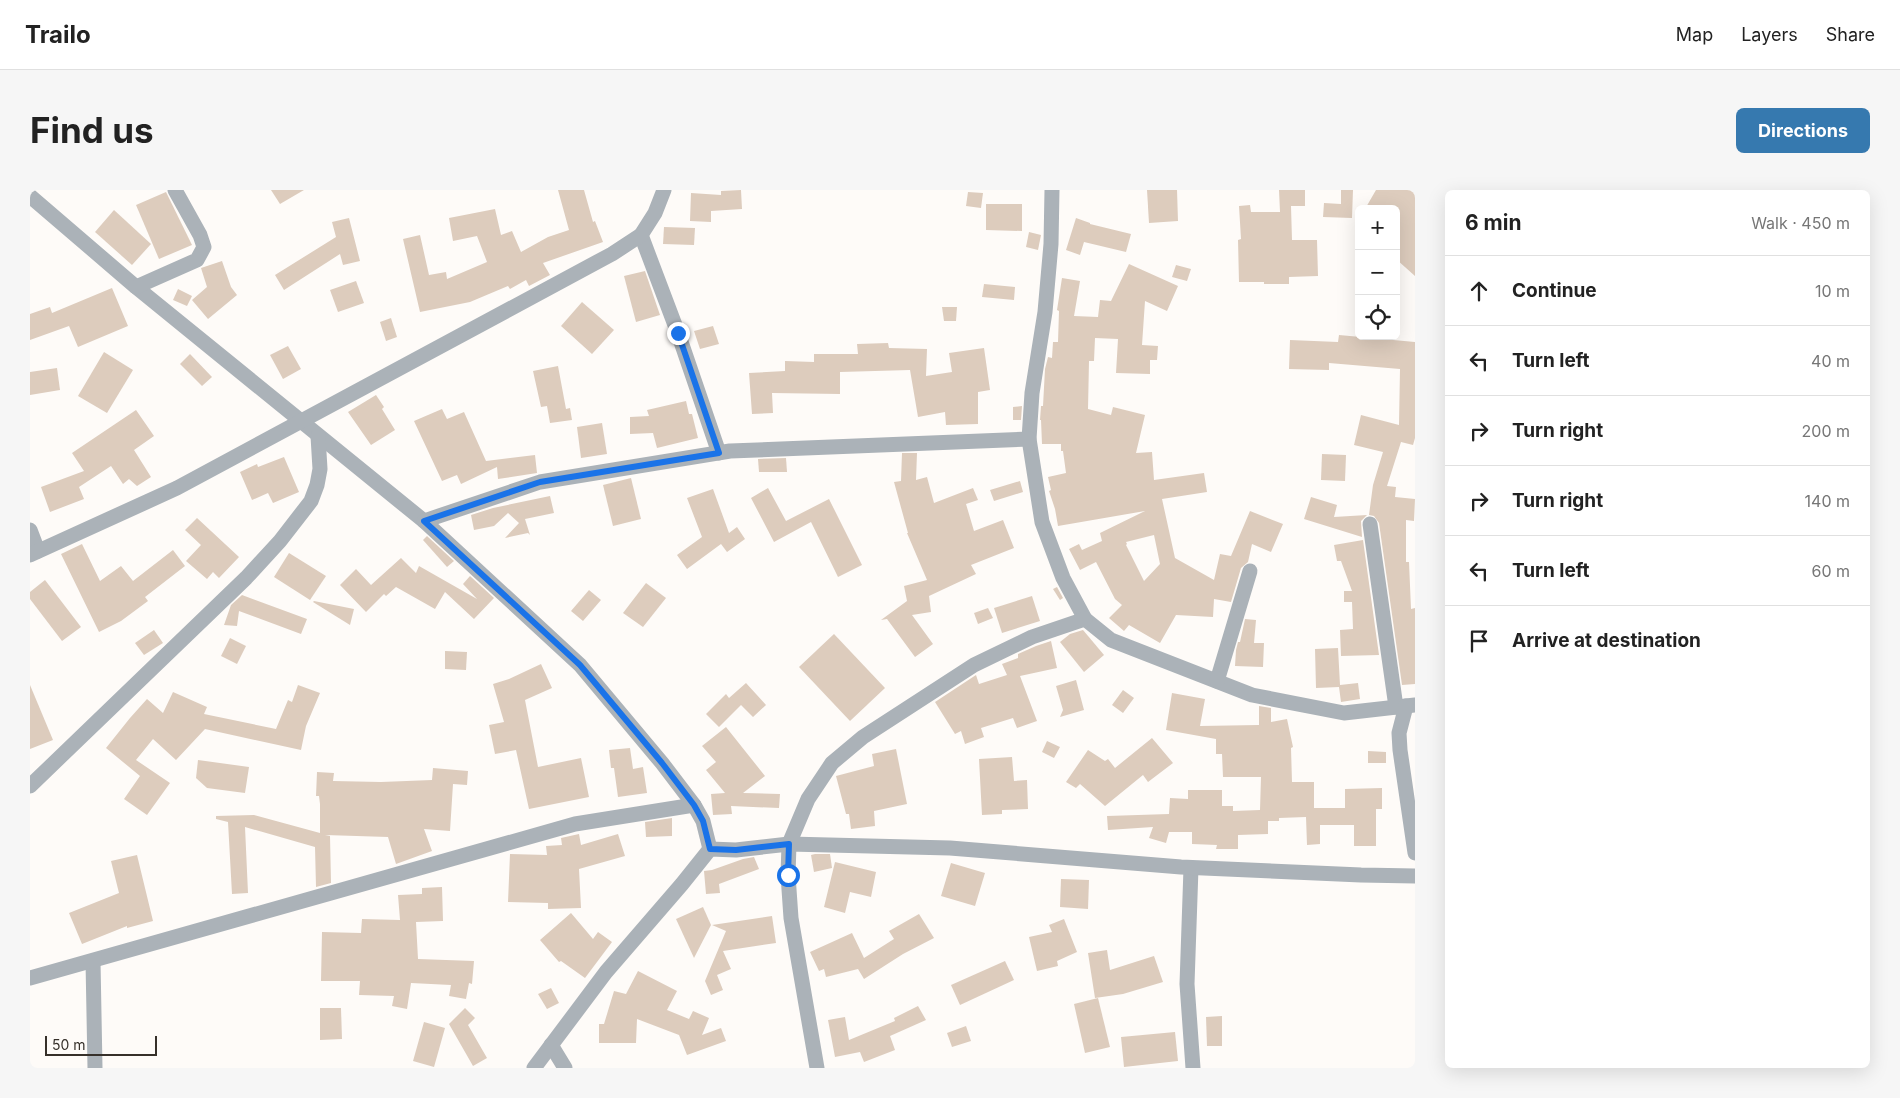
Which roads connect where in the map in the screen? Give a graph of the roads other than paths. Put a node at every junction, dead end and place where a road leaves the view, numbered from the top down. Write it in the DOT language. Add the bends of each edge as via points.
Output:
graph roads {
  1 [pos="175,190"];
  2 [pos="664,190"];
  3 [pos="1052,190"];
  4 [pos="30,196"];
  5 [pos="641,235"];
  6 [pos="136,287"];
  7 [pos="299,421"];
  8 [pos="318,436"];
  9 [pos="1029,439"];
  10 [pos="719,453"];
  11 [pos="424,521"];
  12 [pos="1370,524"];
  13 [pos="30,530"];
  14 [pos="34,553"];
  15 [pos="1250,571"];
  16 [pos="1085,618"];
  17 [pos="1217,681"];
  18 [pos="1406,706"];
  19 [pos="30,786"];
  20 [pos="694,805"];
  21 [pos="789,844"];
  22 [pos="710,849"];
  23 [pos="1415,854"];
  24 [pos="1191,868"];
  25 [pos="1415,876"];
  26 [pos="93,961"];
  27 [pos="30,978"];
  28 [pos="551,1045"];
  29 [pos="95,1068"];
  30 [pos="534,1068"];
  31 [pos="565,1068"];
  32 [pos="817,1068"];
  33 [pos="1193,1068"];
  1 -- 6 [label="street" via="204,247 197,260"];
  2 -- 5 [label="street"];
  3 -- 9 [label="street" via="1045,312 1032,393"];
  4 -- 6 [label="street"];
  5 -- 7 [label="street" via="603,259"];
  5 -- 10 [label="street"];
  6 -- 7 [label="street"];
  7 -- 8 [label="street"];
  7 -- 14 [label="street" via="177,488"];
  8 -- 11 [label="street"];
  8 -- 19 [label="street" via="320,469 317,485 311,501 280,541 246,578"];
  9 -- 10 [label="street"];
  9 -- 16 [label="street" via="1042,522 1063,578"];
  10 -- 11 [label="street" via="540,482"];
  11 -- 20 [label="street" via="580,665"];
  12 -- 18 [label="street"];
  13 -- 14 [label="street"];
  15 -- 17 [label="street"];
  16 -- 17 [label="street" via="1111,640"];
  16 -- 21 [label="street" via="1032,637 974,665 863,737 832,763 808,799"];
  17 -- 18 [label="street" via="1252,695 1344,713"];
  18 -- 23 [label="street" via="1399,734"];
  20 -- 22 [label="street" via="703,821"];
  20 -- 26 [label="street" via="575,824"];
  21 -- 22 [label="street" via="736,850"];
  21 -- 24 [label="street" via="950,848"];
  21 -- 32 [label="street" via="791,918"];
  22 -- 28 [label="street" via="606,972"];
  24 -- 25 [label="street"];
  24 -- 33 [label="street" via="1187,984"];
  26 -- 27 [label="street"];
  26 -- 29 [label="street"];
  28 -- 30 [label="street"];
  28 -- 31 [label="street"];
}
